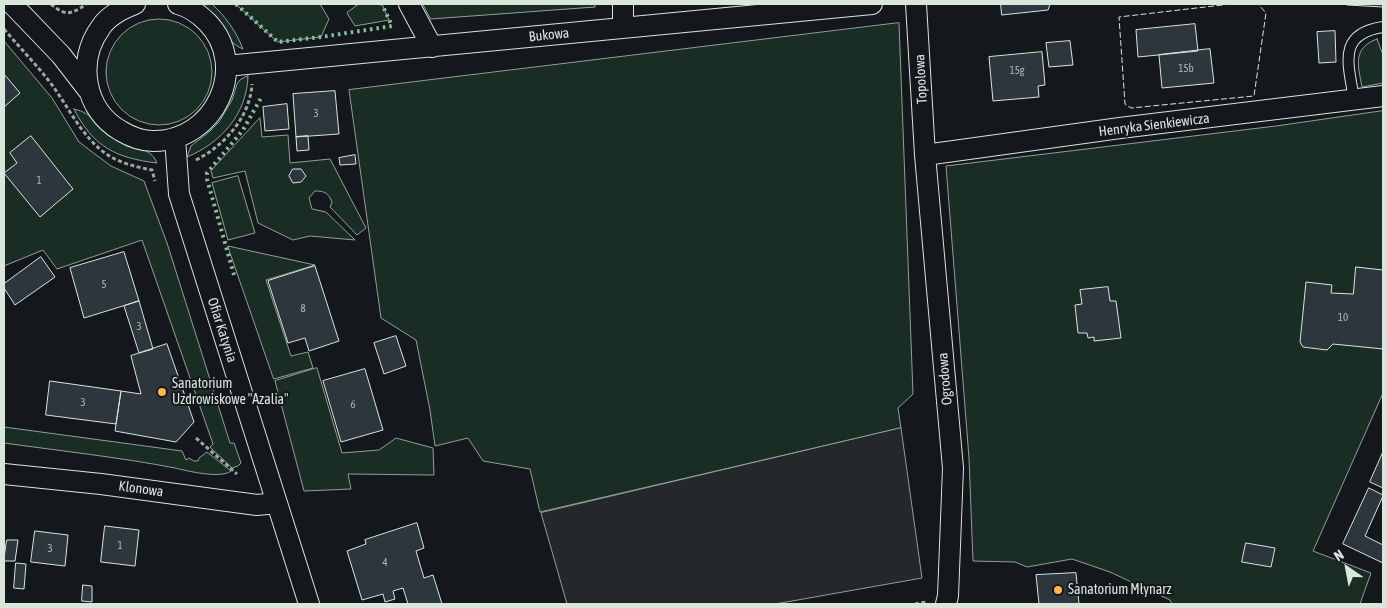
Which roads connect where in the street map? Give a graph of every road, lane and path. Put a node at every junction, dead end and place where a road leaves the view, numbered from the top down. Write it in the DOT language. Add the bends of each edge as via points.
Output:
graph roads {
  1 [pos="12,4"];
  2 [pos="51,4"];
  3 [pos="86,4"];
  4 [pos="135,4"];
  5 [pos="178,4"];
  6 [pos="409,4"];
  7 [pos="623,4"];
  8 [pos="872,4"];
  9 [pos="916,4"];
  10 [pos="623,27"];
  11 [pos="1383,27"];
  12 [pos="4,29"];
  13 [pos="432,47"];
  14 [pos="226,66"];
  15 [pos="252,81"];
  16 [pos="88,90"];
  17 [pos="1383,96"];
  18 [pos="1354,100"];
  19 [pos="175,138"];
  20 [pos="925,155"];
  21 [pos="193,161"];
  22 [pos="158,189"];
  23 [pos="196,438"];
  24 [pos="4,474"];
  25 [pos="238,474"];
  26 [pos="277,503"];
  27 [pos="309,604"];
  28 [pos="946,604"];
  1 -- 16 [label="street"];
  2 -- 3 [label="path" via="62,12 70,13"];
  4 -- 16 [label="street" via="118,11 101,26 90,45 85,67"];
  5 -- 14 [label="street" via="199,14 213,28 222,46"];
  6 -- 13 [label="street"];
  7 -- 10 [label="street"];
  8 -- 10 [label="street, Bukowa"];
  9 -- 20 [label="street, Topolowa"];
  10 -- 13 [label="street, Bukowa"];
  11 -- 18 [label="lane" via="1372,28 1351,43 1348,56"];
  12 -- 22 [label="path" via="50,82 92,142 121,162 152,170"];
  13 -- 14 [label="street, Bukowa"];
  14 -- 19 [label="street" via="224,90 214,111 197,128"];
  15 -- 21 [label="path" via="249,103 242,118 218,145"];
  16 -- 19 [label="street" via="97,110 112,126 131,137 153,141"];
  17 -- 18 [label="street, Henryka Sienkiewicza"];
  18 -- 20 [label="street, Henryka Sienkiewicza"];
  19 -- 26 [label="street, Ofiar Katynia" via="179,194"];
  20 -- 28 [label="street, Ogrodowa" via="953,468"];
  23 -- 25 [label="path"];
  24 -- 26 [label="street, Klonowa" via="257,505"];
  26 -- 27 [label="street, Ofiar Katynia"];
}
